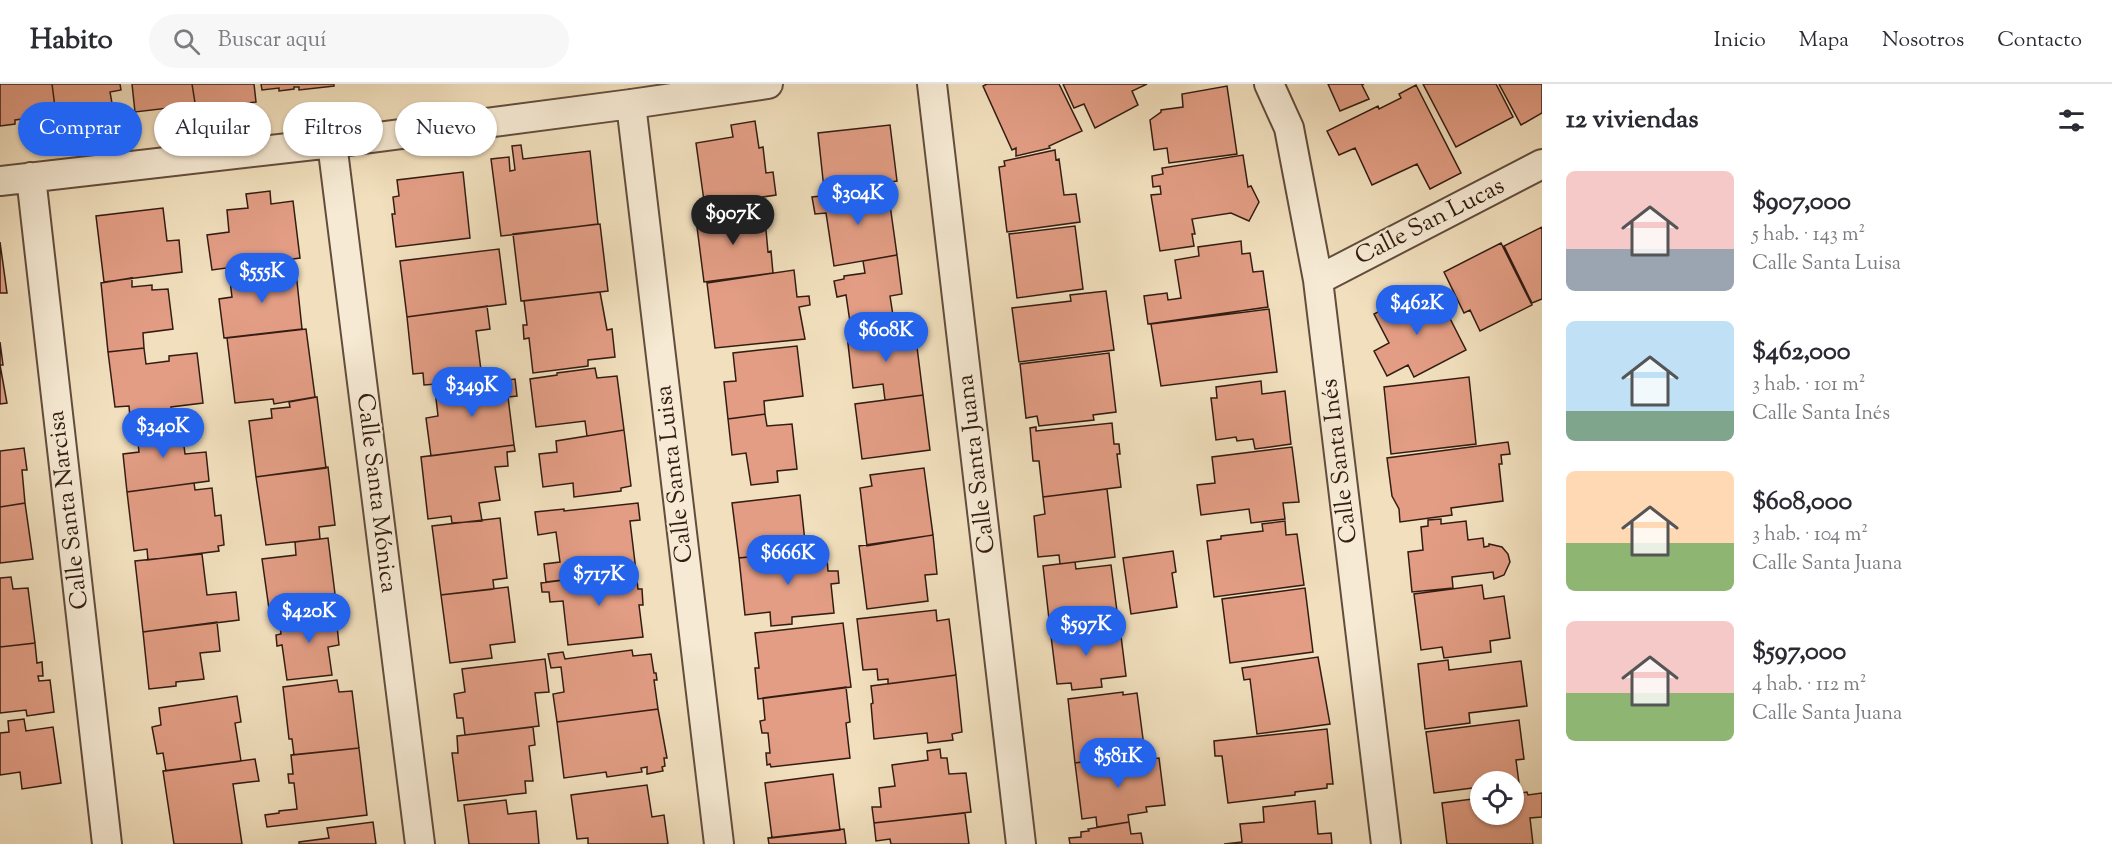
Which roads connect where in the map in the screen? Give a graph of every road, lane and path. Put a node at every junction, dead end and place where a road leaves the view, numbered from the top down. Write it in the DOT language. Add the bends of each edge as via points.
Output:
graph roads {
  1 [pos="768,84"];
  2 [pos="932,84"];
  3 [pos="1269,84"];
  4 [pos="631,104"];
  5 [pos="383,136"];
  6 [pos="283,149"];
  7 [pos="334,156"];
  8 [pos="1542,164"];
  9 [pos="31,177"];
  10 [pos="0,181"];
  11 [pos="1318,280"];
  12 [pos="107,844"];
  13 [pos="420,844"];
  14 [pos="719,844"];
  15 [pos="1021,844"];
  16 [pos="1386,844"];
  1 -- 4 [label="street"];
  2 -- 15 [label="street, Calle Santa Juana"];
  3 -- 11 [label="street, Calle Santa Inés" via="1289,128"];
  4 -- 5 [label="street"];
  4 -- 14 [label="street, Calle Santa Luisa"];
  6 -- 9 [label="street"];
  7 -- 13 [label="street, Calle Santa Mónica"];
  8 -- 11 [label="street, Calle San Lucas"];
  9 -- 10 [label="street"];
  9 -- 12 [label="street, Calle Santa Narcisa"];
  11 -- 16 [label="street, Calle Santa Inés"];
}
